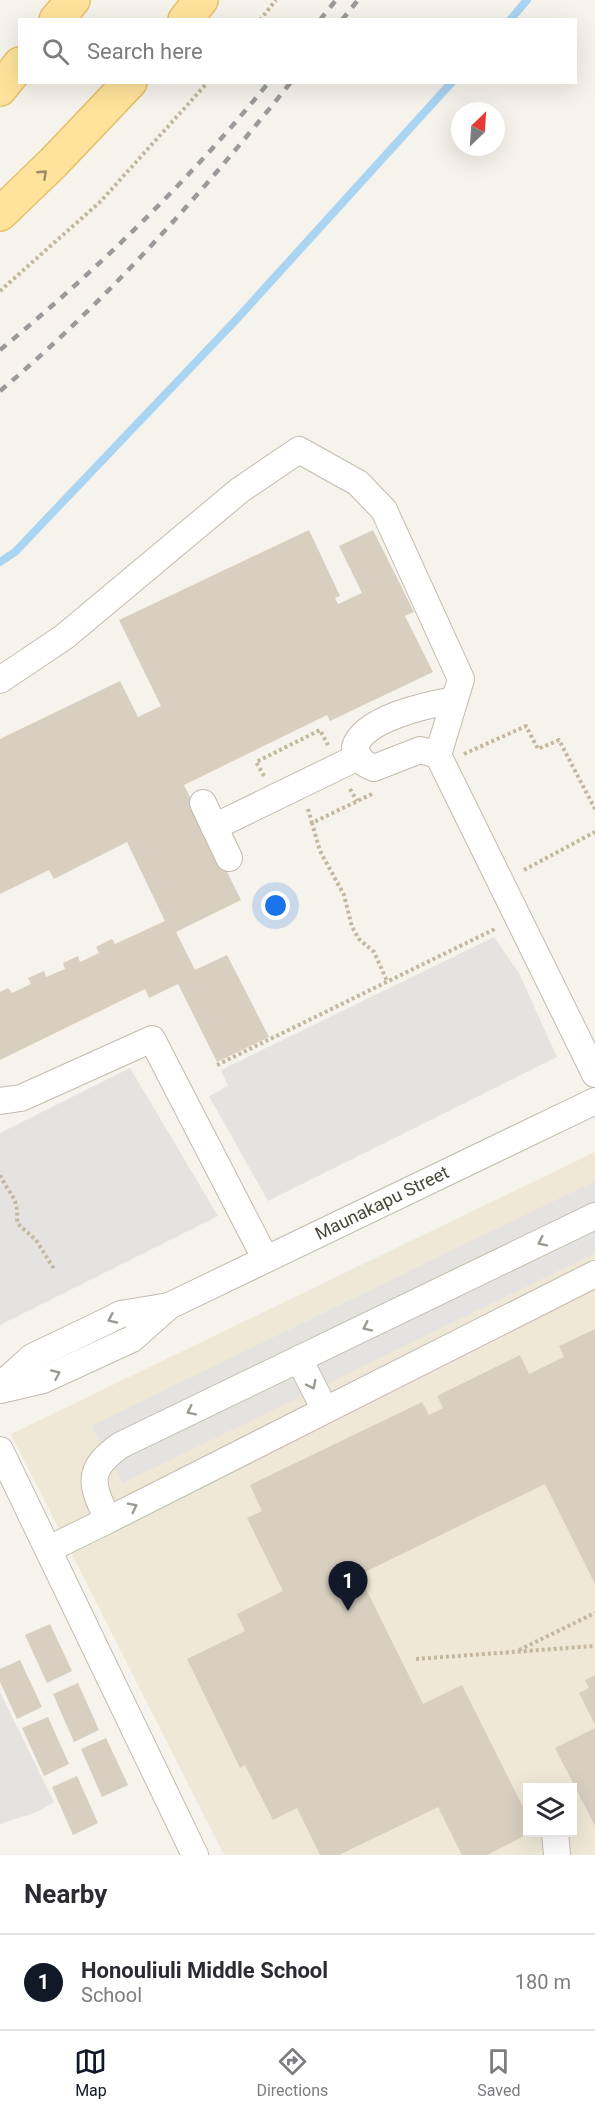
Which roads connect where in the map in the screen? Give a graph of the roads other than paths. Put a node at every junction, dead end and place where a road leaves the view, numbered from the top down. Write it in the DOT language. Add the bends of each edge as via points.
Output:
graph roads {
  1 [pos="73,0"];
  2 [pos="201,0"];
  3 [pos="58,18"];
  4 [pos="186,18"];
  5 [pos="18,64"];
  6 [pos="18,65"];
  7 [pos="0,80"];
  8 [pos="128,84"];
  9 [pos="0,89"];
  10 [pos="0,214"];
  11 [pos="0,680"];
  12 [pos="454,700"];
  13 [pos="358,757"];
  14 [pos="440,760"];
  15 [pos="203,803"];
  16 [pos="214,827"];
  17 [pos="229,858"];
  18 [pos="595,1074"];
  19 [pos="0,1101"];
  20 [pos="595,1101"];
  21 [pos="595,1216"];
  22 [pos="265,1258"];
  23 [pos="595,1275"];
  24 [pos="299,1359"];
  25 [pos="0,1388"];
  26 [pos="325,1410"];
  27 [pos="0,1450"];
  28 [pos="108,1520"];
  29 [pos="48,1549"];
  30 [pos="555,1837"];
  31 [pos="195,1855"];
  32 [pos="556,1855"];
  1 -- 3 [label="main road"];
  2 -- 4 [label="main road"];
  5 -- 7 [label="main road"];
  6 -- 9 [label="main road"];
  10 -- 8 [label="main road, one-way"];
  11 -- 12 [label="street" via="64,637 240,490 299,450 358,483 384,510 461,679"];
  12 -- 13 [label="street" via="420,706 365,730 355,747"];
  12 -- 14 [label="street"];
  13 -- 14 [label="street" via="374,768 420,750"];
  13 -- 16 [label="street"];
  14 -- 18 [label="street"];
  15 -- 16 [label="street"];
  16 -- 17 [label="street"];
  19 -- 22 [label="street" via="21,1098 152,1040"];
  20 -- 22 [label="street, Maunakapu Street"];
  21 -- 24 [label="street, one-way"];
  22 -- 25 [label="street, Maunakapu Street" via="169,1306 132,1339 43,1380"];
  23 -- 26 [label="street"];
  24 -- 26 [label="street, one-way"];
  24 -- 28 [label="street, one-way" via="109,1454 95,1470 93,1480"];
  28 -- 26 [label="street, one-way"];
  27 -- 29 [label="street"];
  28 -- 29 [label="street"];
  29 -- 31 [label="street"];
  30 -- 32 [label="street"];
}
